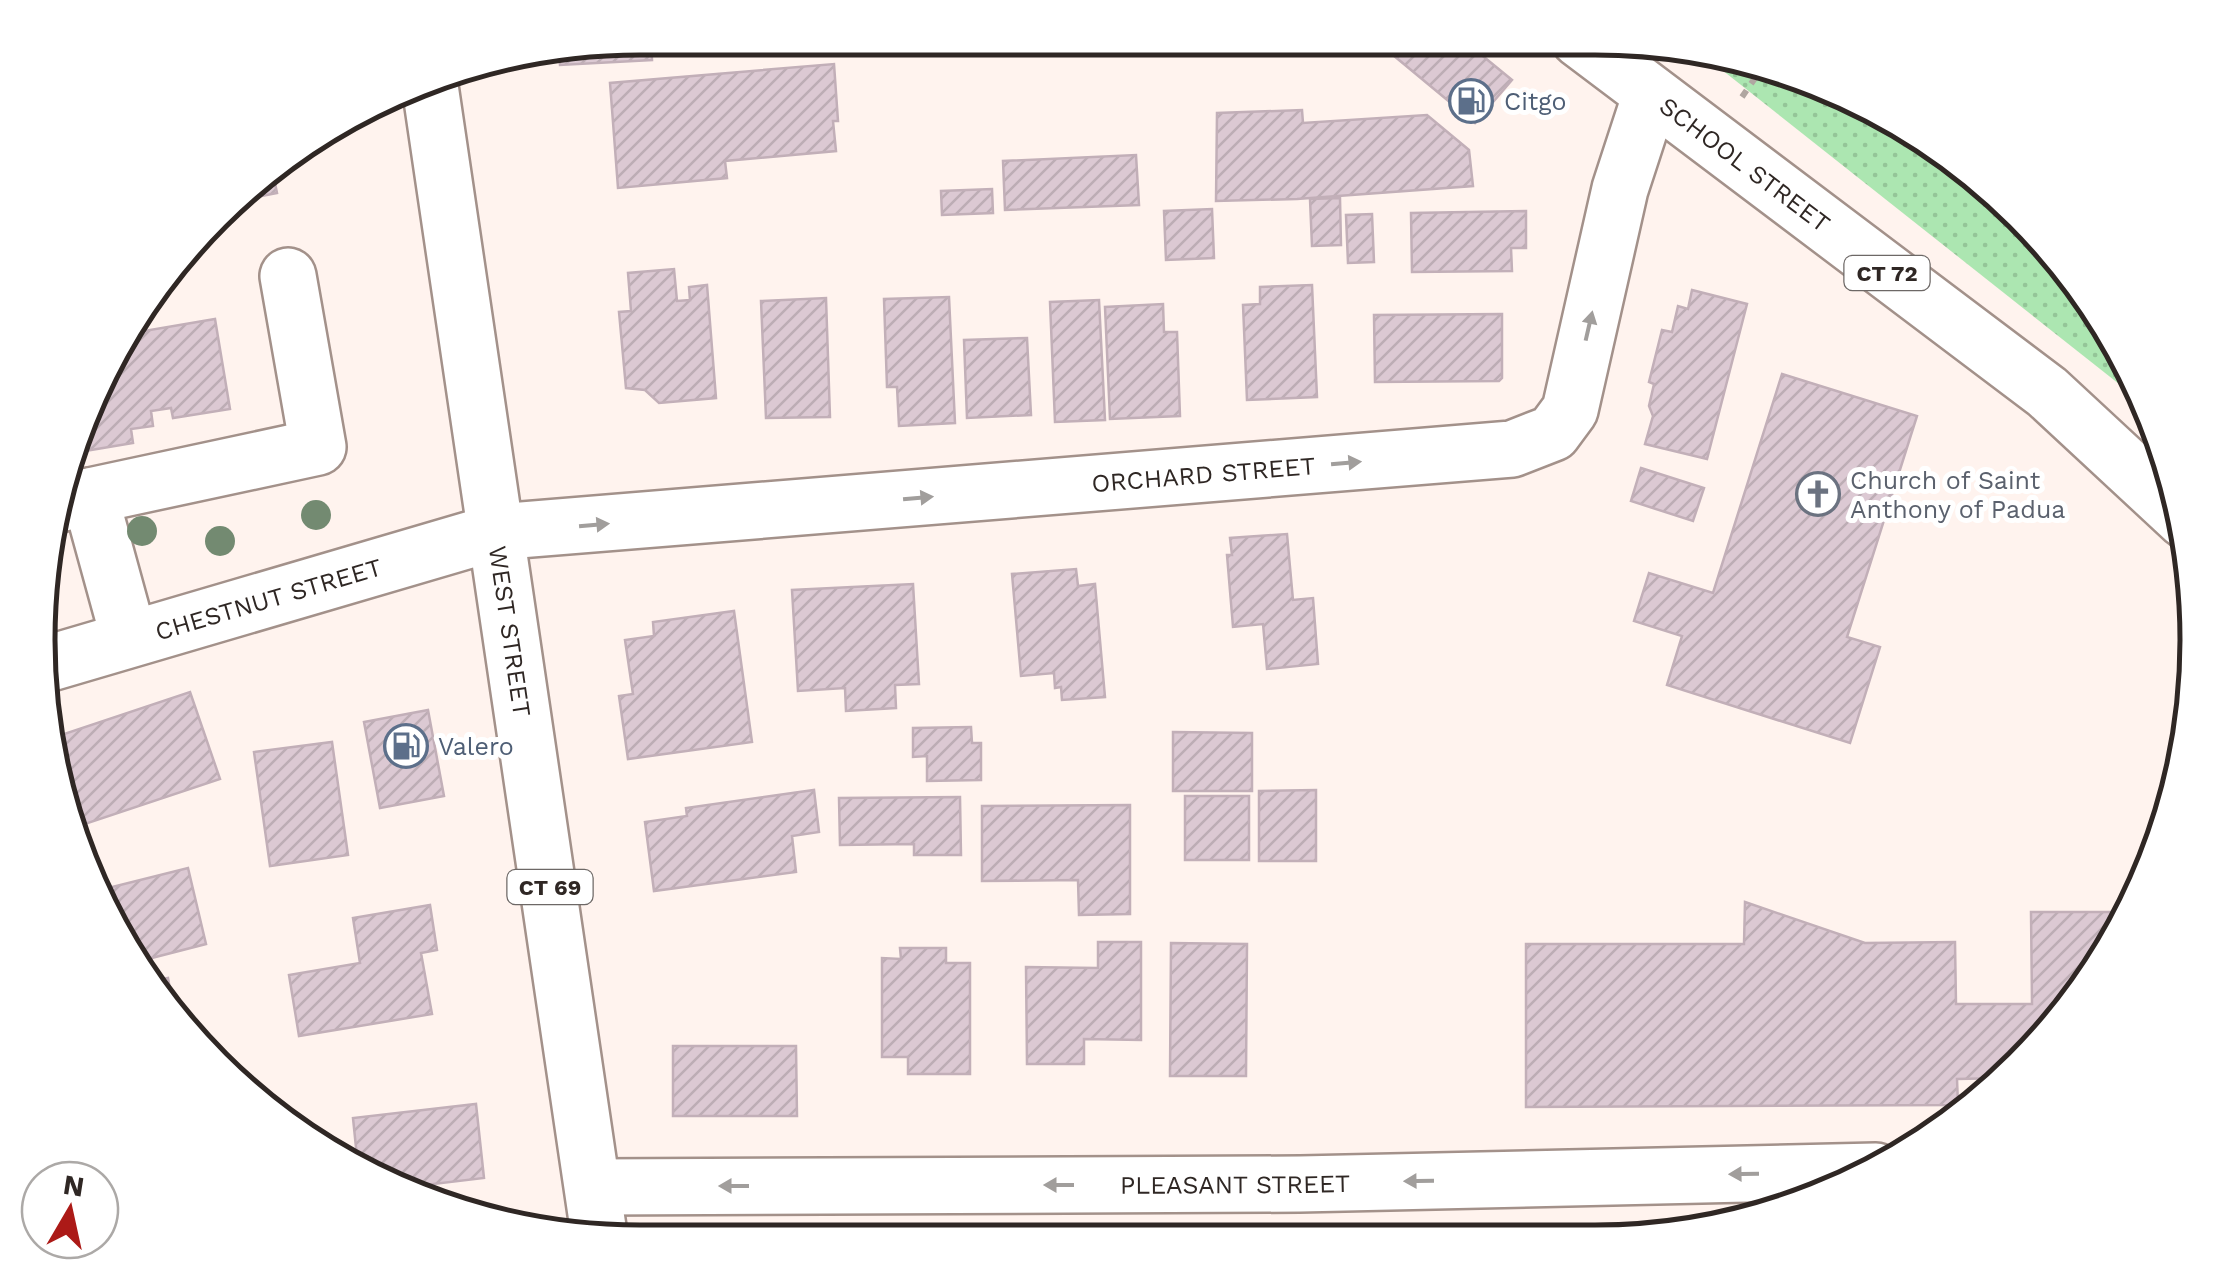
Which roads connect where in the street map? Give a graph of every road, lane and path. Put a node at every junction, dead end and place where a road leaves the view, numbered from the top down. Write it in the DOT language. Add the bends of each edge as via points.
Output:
graph roads {
  1 [pos="1599,55"];
  2 [pos="1755,78"];
  3 [pos="432,94"];
  4 [pos="1651,94"];
  5 [pos="1736,106"];
  6 [pos="288,276"];
  7 [pos="2162,499"];
  8 [pos="73,500"];
  9 [pos="496,532"];
  10 [pos="129,638"];
  11 [pos="56,661"];
  12 [pos="1838,1172"];
  13 [pos="595,1186"];
  14 [pos="598,1224"];
  1 -- 4 [label="main road, SCHOOL STREET / CT 72"];
  2 -- 5 [label="path"];
  3 -- 9 [label="main road, WEST STREET / CT 69"];
  4 -- 7 [label="main road, SCHOOL STREET / CT 72" via="2047,392"];
  9 -- 4 [label="main road, ORCHARD STREET, one-way" via="1512,449 1553,433 1570,410 1620,189"];
  6 -- 8 [label="main road" via="318,447"];
  8 -- 10 [label="main road"];
  9 -- 10 [label="main road, CHESTNUT STREET"];
  9 -- 13 [label="main road, WEST STREET / CT 69"];
  10 -- 11 [label="main road, CHESTNUT STREET"];
  12 -- 13 [label="main road, PLEASANT STREET, one-way" via="1300,1184"];
  13 -- 14 [label="main road, WEST STREET / CT 69"];
}
